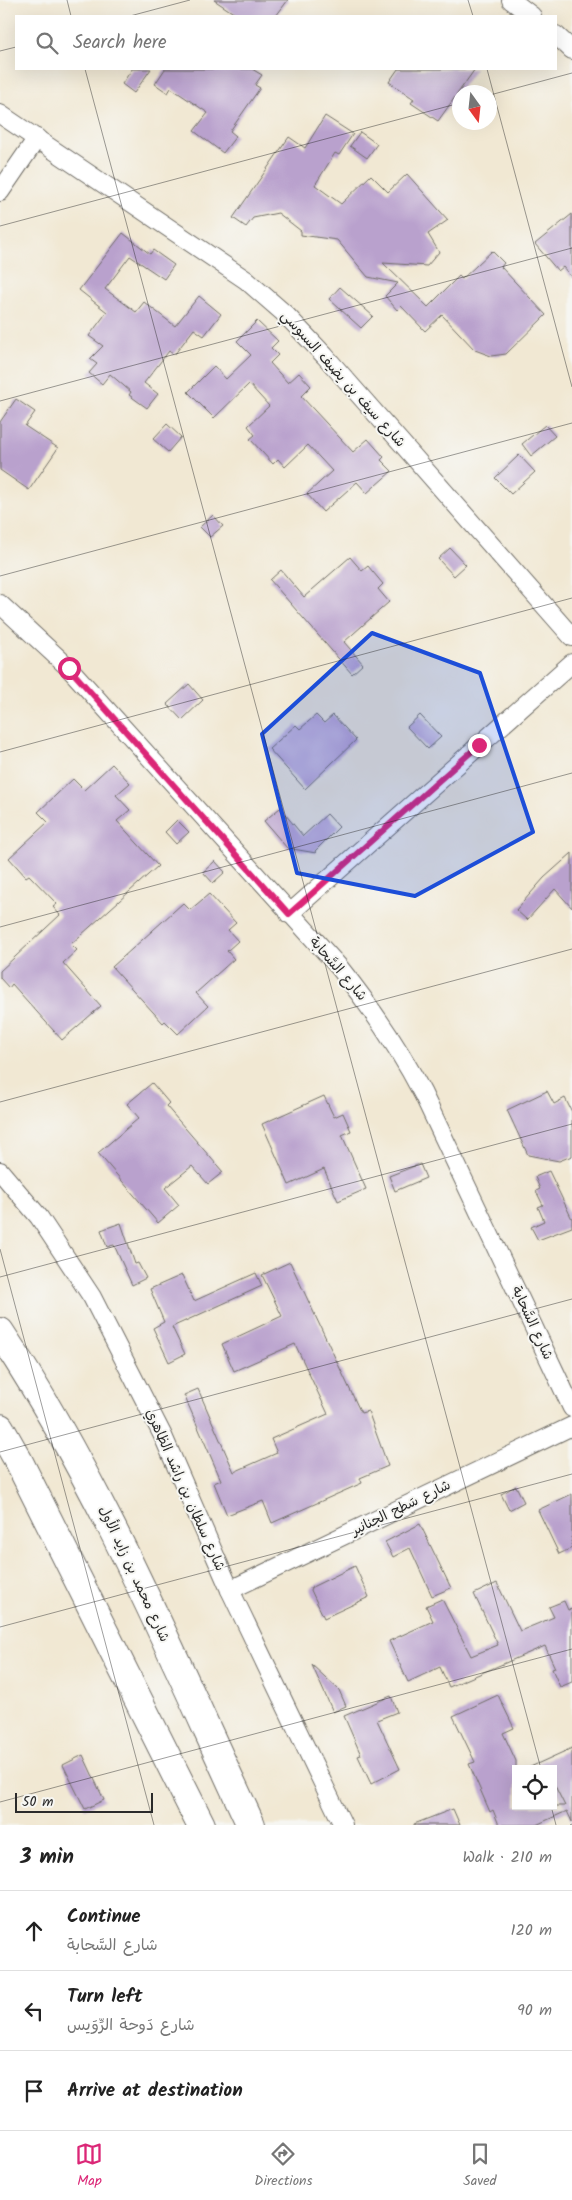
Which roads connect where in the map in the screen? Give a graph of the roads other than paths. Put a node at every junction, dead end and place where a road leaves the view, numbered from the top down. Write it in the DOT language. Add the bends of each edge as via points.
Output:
graph roads {
  1 [pos="512,0"];
  2 [pos="531,15"];
  3 [pos="557,36"];
  4 [pos="572,50"];
  5 [pos="0,114"];
  6 [pos="36,138"];
  7 [pos="0,192"];
  8 [pos="0,604"];
  9 [pos="572,637"];
  10 [pos="572,663"];
  11 [pos="289,914"];
  12 [pos="0,1171"];
  13 [pos="0,1332"];
  14 [pos="572,1408"];
  15 [pos="572,1426"];
  16 [pos="0,1428"];
  17 [pos="230,1590"];
  18 [pos="201,1825"];
  19 [pos="251,1825"];
  20 [pos="343,1825"];
  1 -- 2 [label="street"];
  3 -- 4 [label="street"];
  5 -- 6 [label="street, شارع سيف بن يضيف السبوسي"];
  6 -- 7 [label="street"];
  6 -- 9 [label="street, شارع سيف بن يضيف السبوسي" via="204,250 286,314"];
  8 -- 11 [label="street, شارع السَّحابة" via="69,668"];
  10 -- 11 [label="street"];
  11 -- 14 [label="street, شارع السَّحابة" via="361,995 402,1055"];
  12 -- 17 [label="street, شارع سلطان بن راشد الظاهري" via="39,1217 92,1297 163,1436"];
  13 -- 19 [label="main road, شارع محمد بن زايد الأول" via="70,1445 119,1540"];
  15 -- 17 [label="street, شارع سَطح الجنانير"];
  16 -- 18 [label="main road"];
  17 -- 20 [label="street, شارع سلطان بن راشد الظاهري"];
}
